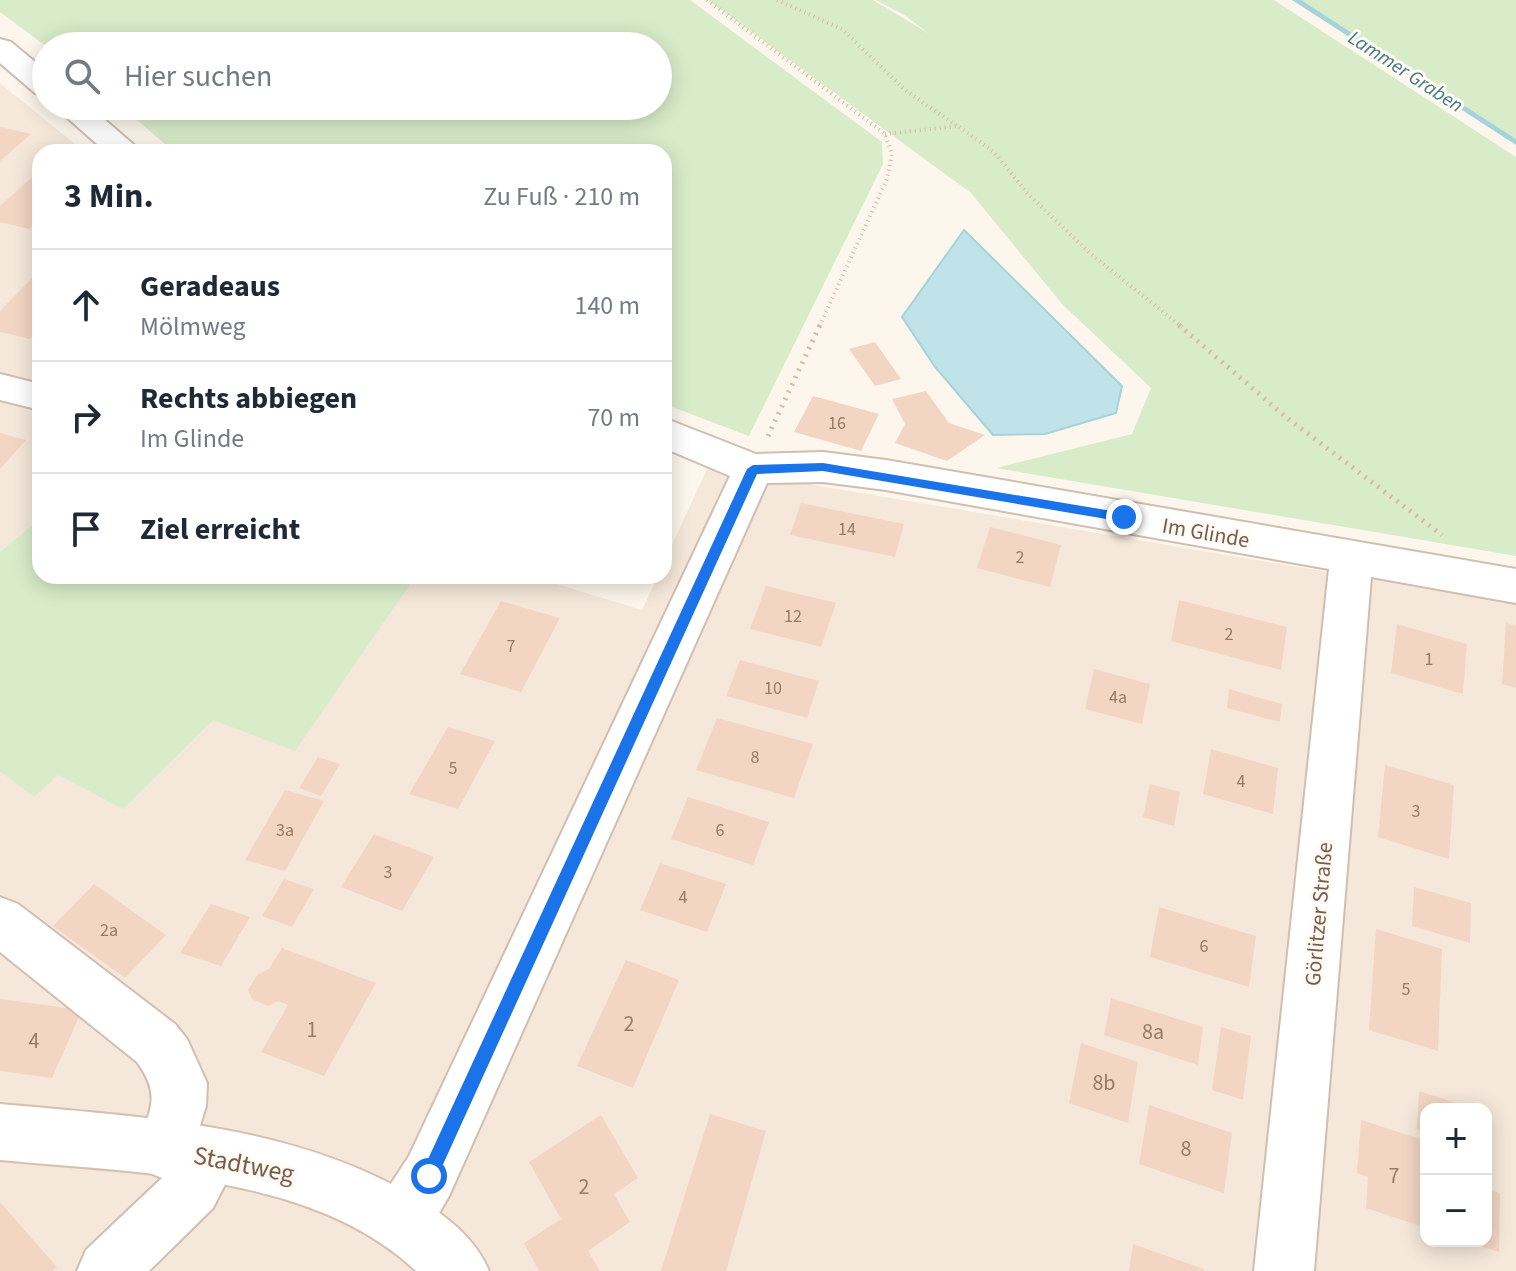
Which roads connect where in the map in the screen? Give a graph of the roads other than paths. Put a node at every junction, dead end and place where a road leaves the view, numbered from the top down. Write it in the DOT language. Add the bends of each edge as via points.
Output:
graph roads {
  1 [pos="0,48"];
  2 [pos="32,74"];
  3 [pos="87,120"];
  4 [pos="116,144"];
  5 [pos="0,387"];
  6 [pos="32,395"];
  7 [pos="672,435"];
  8 [pos="753,469"];
  9 [pos="1351,558"];
  10 [pos="1507,585"];
  11 [pos="0,921"];
  12 [pos="0,1132"];
  13 [pos="187,1153"];
  14 [pos="402,1220"];
  15 [pos="107,1271"];
  16 [pos="459,1271"];
  17 [pos="1284,1271"];
  1 -- 2 [label="street"];
  3 -- 4 [label="street"];
  5 -- 6 [label="street"];
  7 -- 8 [label="street"];
  8 -- 9 [label="street, Im Glinde" via="823,467 886,475"];
  8 -- 14 [label="street" via="429,1176"];
  9 -- 10 [label="street, Im Glinde"];
  9 -- 17 [label="street, Görlitzer Straße"];
  11 -- 13 [label="street" via="156,1043 176,1067"];
  12 -- 13 [label="street, Stadtweg"];
  13 -- 14 [label="street, Stadtweg" via="318,1179"];
  13 -- 15 [label="street" via="193,1188"];
  14 -- 16 [label="street, Stadtweg"];
}
